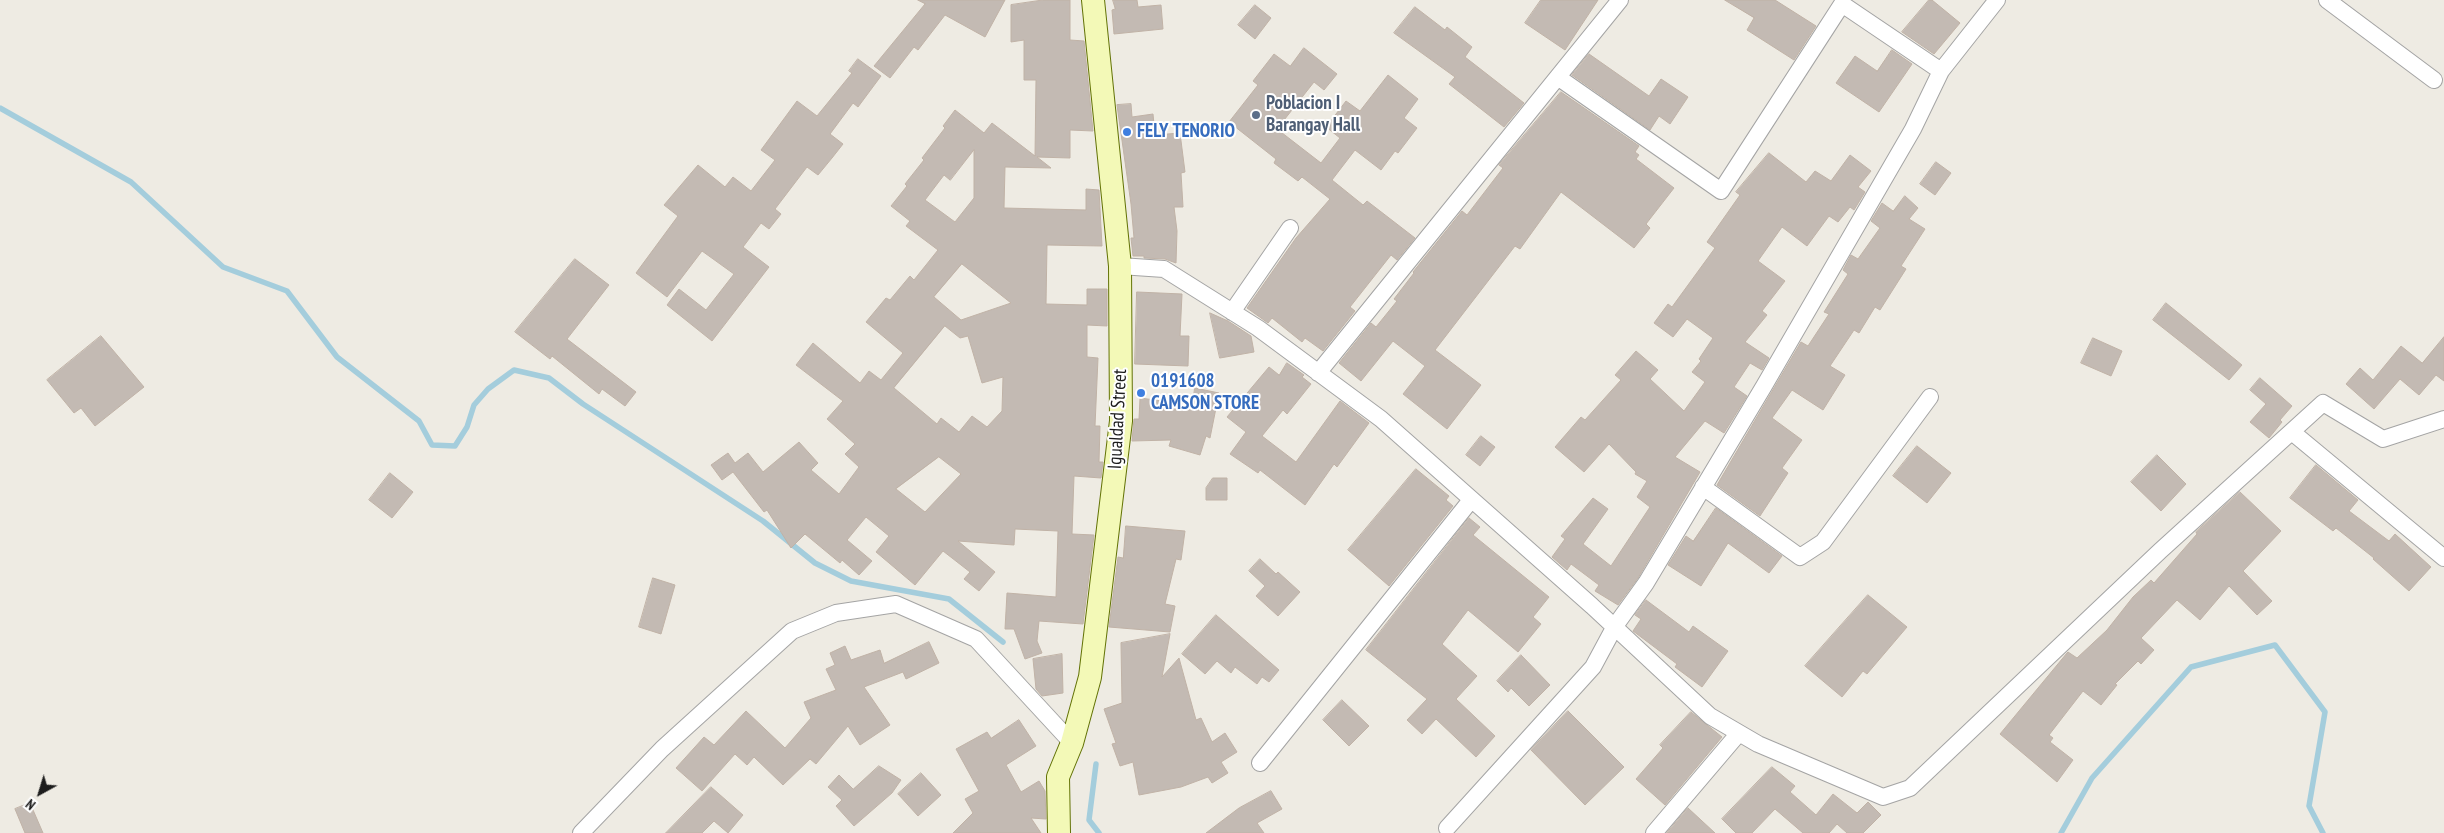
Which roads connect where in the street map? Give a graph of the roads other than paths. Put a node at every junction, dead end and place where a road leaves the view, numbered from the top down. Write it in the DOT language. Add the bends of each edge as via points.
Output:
graph roads {
  1 [pos="1093,0"];
  2 [pos="1620,0"];
  3 [pos="1997,0"];
  4 [pos="2327,0"];
  5 [pos="1941,71"];
  6 [pos="1559,78"];
  7 [pos="2434,80"];
  8 [pos="1290,228"];
  9 [pos="1120,266"];
  10 [pos="1232,312"];
  11 [pos="1318,373"];
  12 [pos="1930,397"];
  13 [pos="2444,419"];
  14 [pos="2292,432"];
  15 [pos="1703,487"];
  16 [pos="1471,500"];
  17 [pos="2444,558"];
  18 [pos="1615,626"];
  19 [pos="1739,733"];
  20 [pos="1072,743"];
  21 [pos="1260,763"];
  22 [pos="1447,828"];
  23 [pos="581,833"];
  24 [pos="1059,833"];
  25 [pos="1654,833"];
  1 -- 9 [label="street, Igualdad Street"];
  2 -- 6 [label="street"];
  3 -- 5 [label="street"];
  4 -- 7 [label="street"];
  5 -- 6 [label="street" via="1842,4 1721,191"];
  5 -- 15 [label="street" via="1913,129"];
  6 -- 11 [label="street"];
  8 -- 10 [label="street"];
  9 -- 10 [label="street" via="1164,270"];
  9 -- 20 [label="street, Igualdad Street" via="1121,421 1090,677"];
  10 -- 11 [label="street"];
  11 -- 16 [label="street" via="1381,419"];
  12 -- 15 [label="street" via="1823,542 1800,557"];
  13 -- 14 [label="street" via="2383,439 2323,404"];
  14 -- 17 [label="street"];
  14 -- 19 [label="street" via="2160,551 1910,788 1883,797"];
  15 -- 18 [label="street" via="1646,583"];
  16 -- 18 [label="street"];
  16 -- 21 [label="street"];
  18 -- 19 [label="street" via="1710,716"];
  18 -- 22 [label="street" via="1593,667"];
  19 -- 25 [label="street"];
  20 -- 23 [label="street" via="976,639 896,604 836,613 792,631 662,749"];
  20 -- 24 [label="street, Igualdad Street" via="1058,777"];
}
